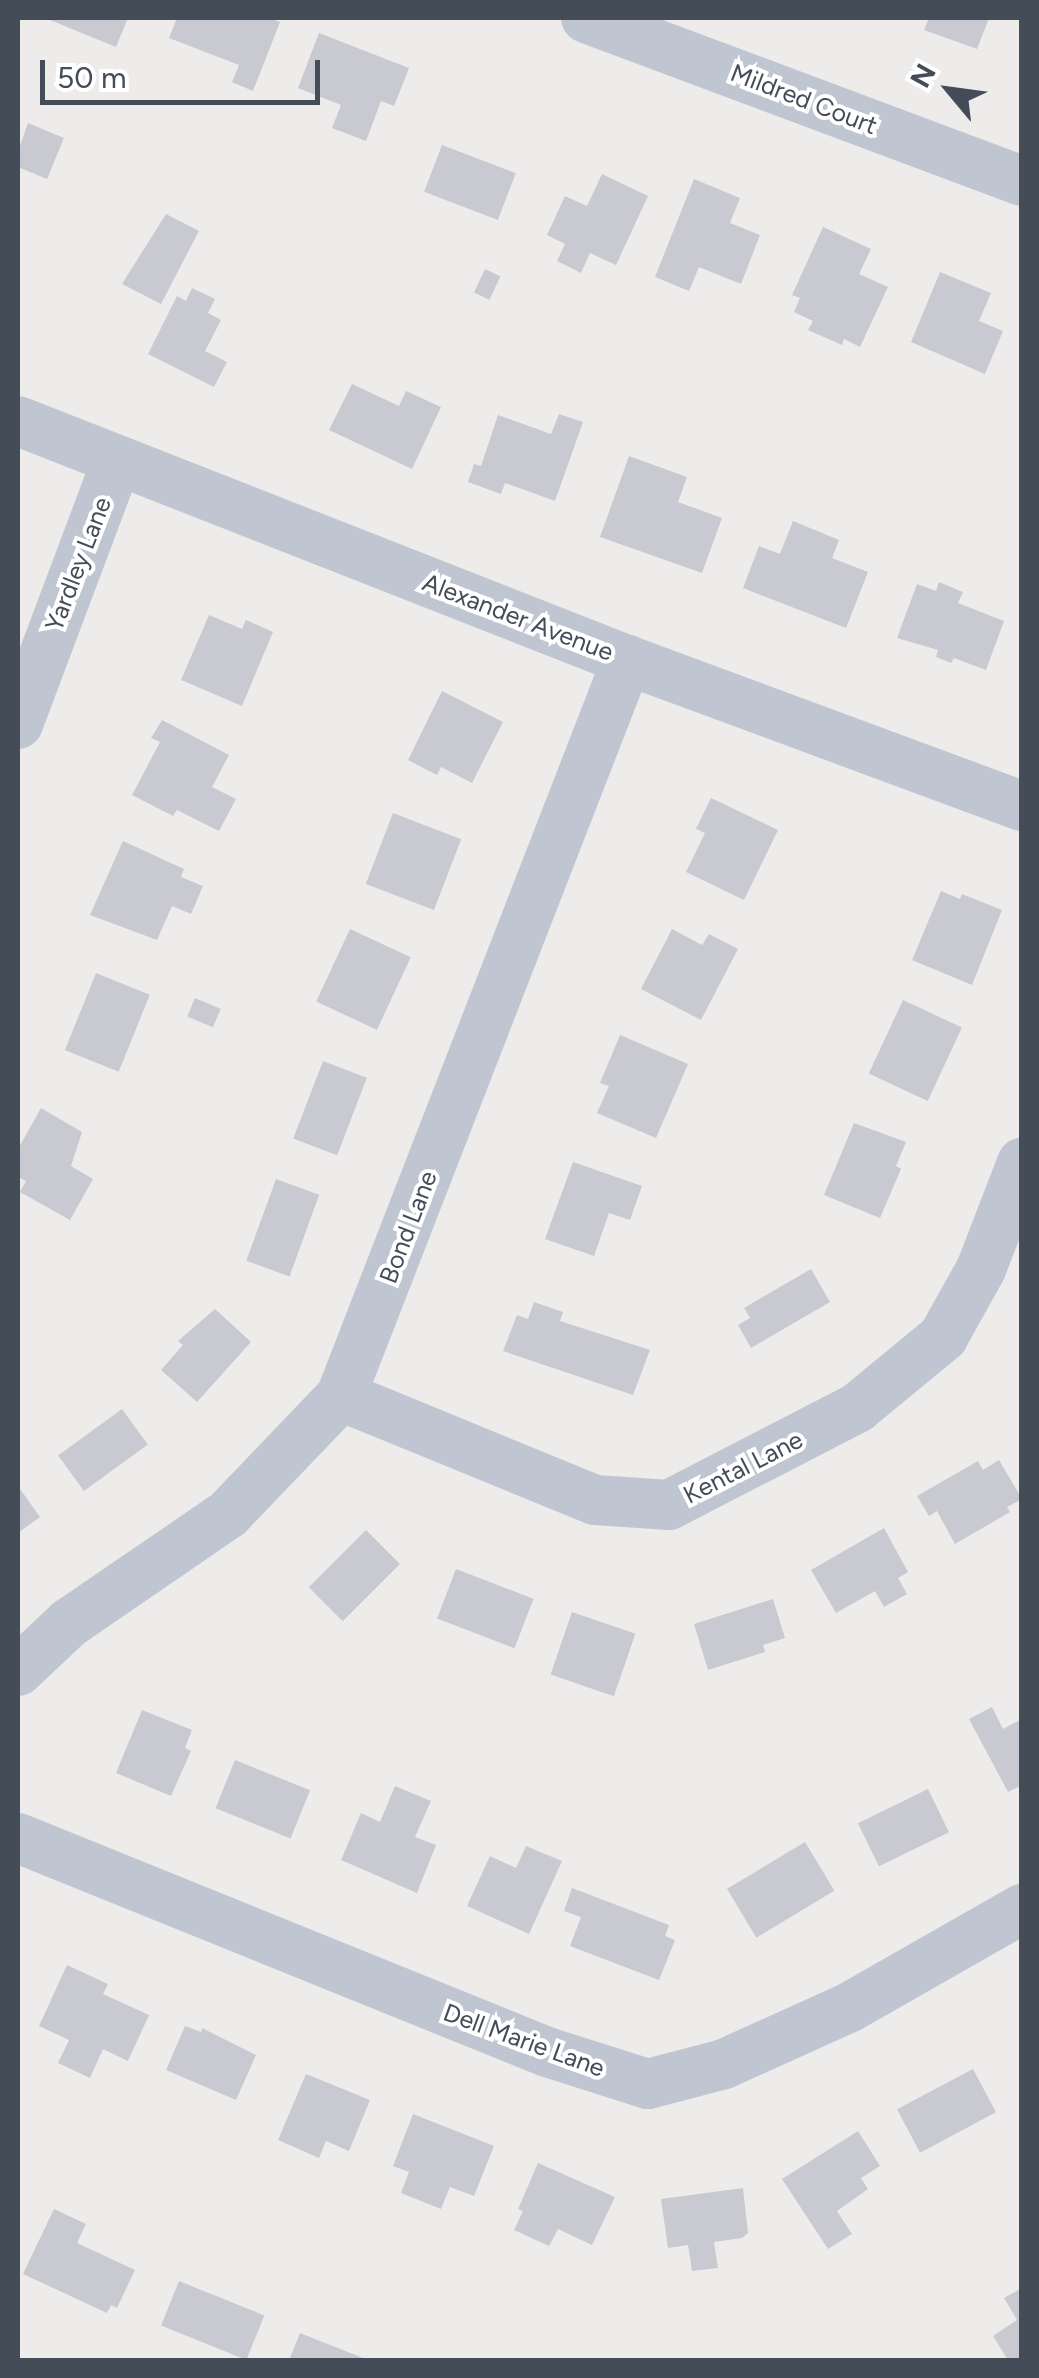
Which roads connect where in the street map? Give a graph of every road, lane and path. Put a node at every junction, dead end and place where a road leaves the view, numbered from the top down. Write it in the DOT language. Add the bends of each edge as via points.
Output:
graph roads {
  1 [pos="586,18"];
  2 [pos="1022,180"];
  3 [pos="18,420"];
  4 [pos="117,460"];
  5 [pos="627,660"];
  6 [pos="18,724"];
  7 [pos="1022,806"];
  8 [pos="1022,1163"];
  9 [pos="341,1396"];
  10 [pos="18,1671"];
  11 [pos="18,1838"];
  12 [pos="1022,1909"];
  1 -- 2 [label="street, Mildred Court"];
  3 -- 4 [label="street, Alexander Avenue"];
  4 -- 5 [label="street, Alexander Avenue"];
  4 -- 6 [label="street, Yardley Lane"];
  5 -- 7 [label="street, Alexander Avenue"];
  5 -- 9 [label="street, Bond Lane"];
  8 -- 9 [label="street, Kental Lane" via="981,1269 944,1337 857,1408 669,1505 595,1500"];
  9 -- 10 [label="street, Bond Lane" via="228,1514 69,1623"];
  11 -- 12 [label="street, Dell Marie Lane" via="547,2052 648,2084 724,2064 850,2007"];
}
